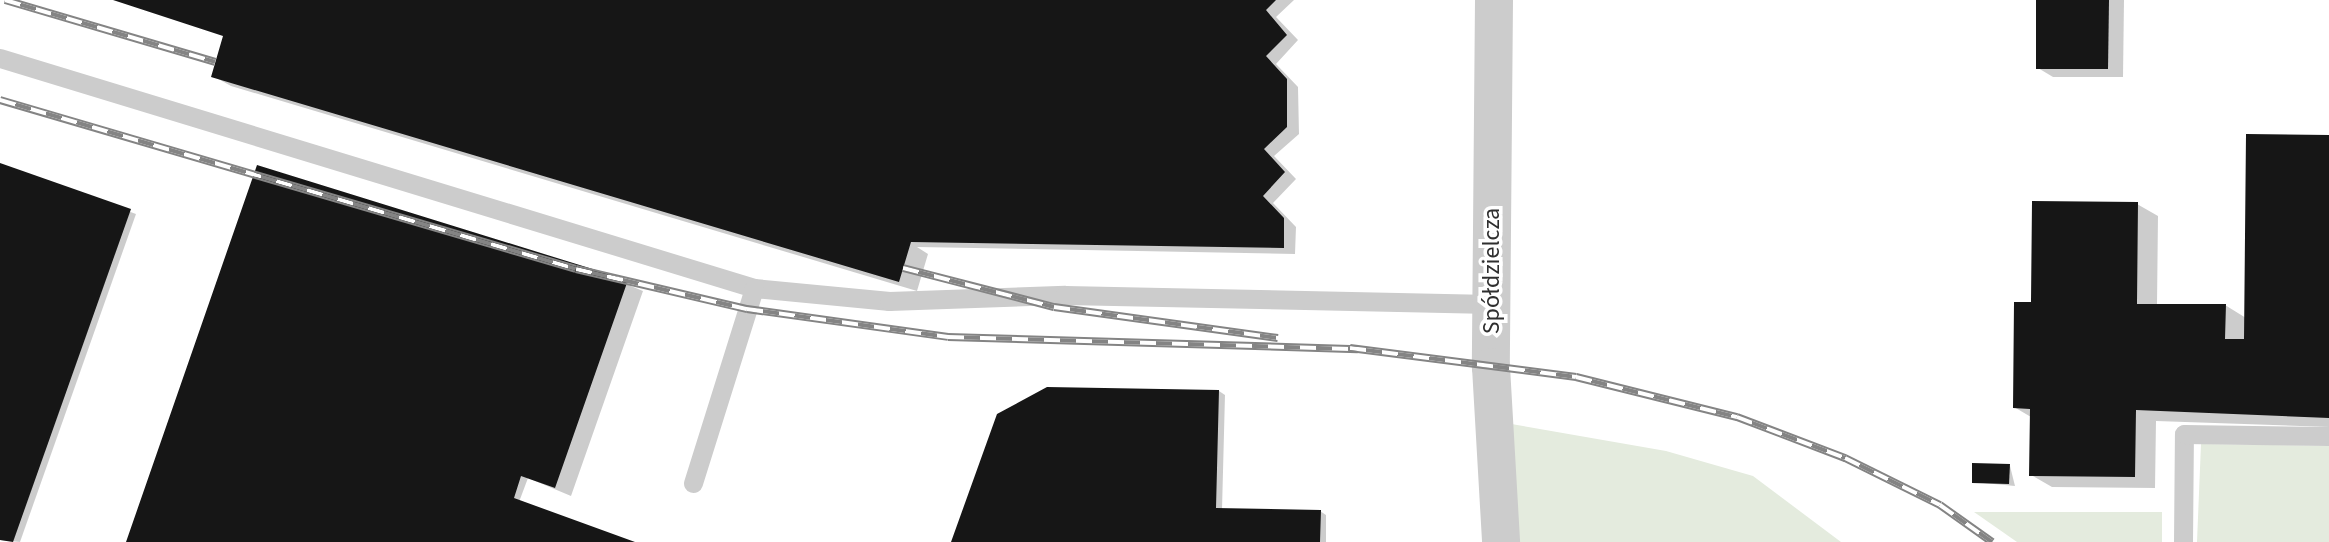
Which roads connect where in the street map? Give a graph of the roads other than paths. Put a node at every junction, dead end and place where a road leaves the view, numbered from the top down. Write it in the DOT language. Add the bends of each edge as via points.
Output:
graph roads {
  1 [pos="1494,0"];
  2 [pos="0,58"];
  3 [pos="754,288"];
  4 [pos="1491,304"];
  5 [pos="2329,436"];
  6 [pos="693,482"];
  7 [pos="1501,542"];
  8 [pos="2183,542"];
  1 -- 4 [label="street, Spółdzielcza"];
  2 -- 3 [label="lane"];
  3 -- 4 [label="lane" via="889,301 1065,295"];
  3 -- 6 [label="lane"];
  4 -- 7 [label="street, Spółdzielcza"];
  5 -- 8 [label="lane" via="2184,434"];
}
